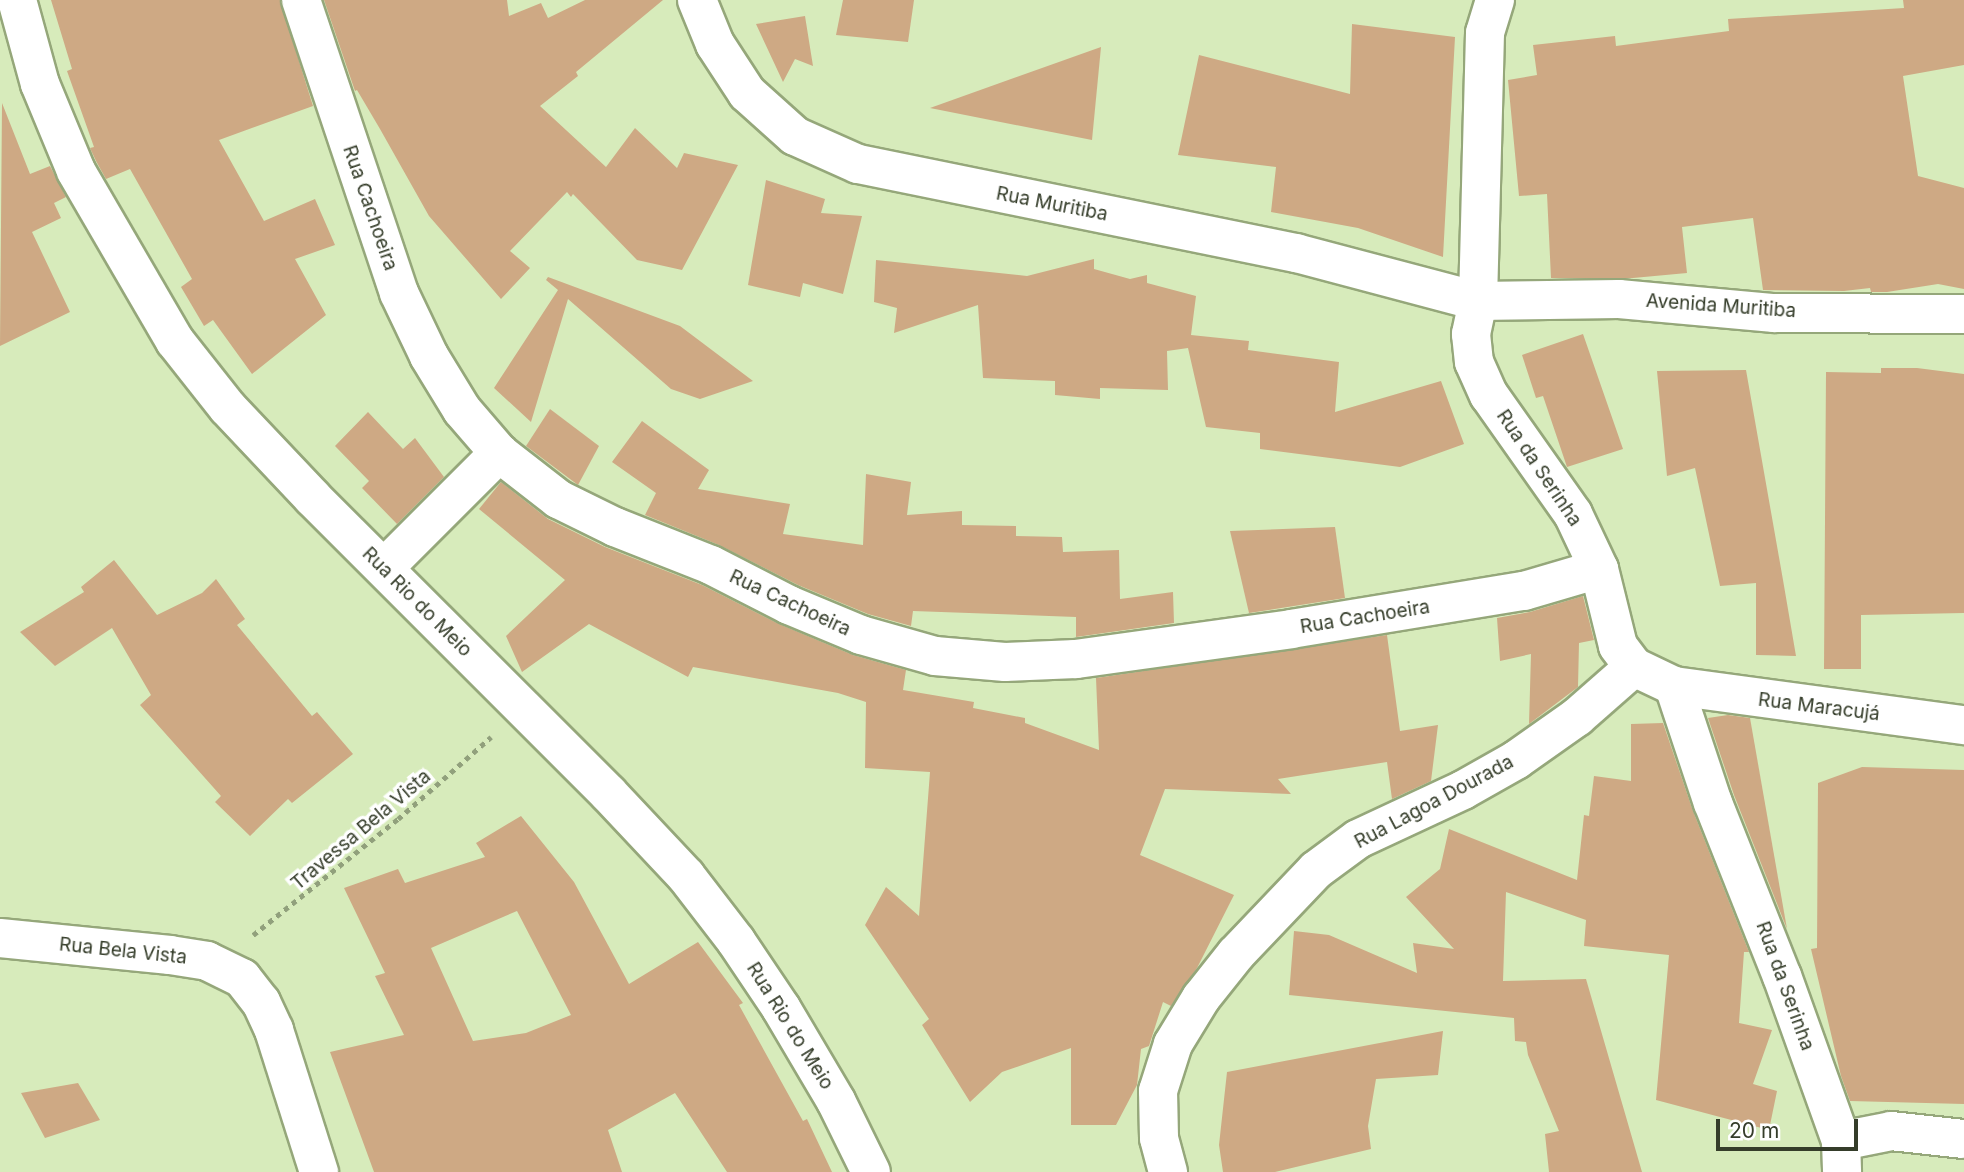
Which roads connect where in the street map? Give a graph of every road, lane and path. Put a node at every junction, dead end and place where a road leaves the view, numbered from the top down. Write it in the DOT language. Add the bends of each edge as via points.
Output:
graph roads {
  1 [pos="17,0"];
  2 [pos="301,0"];
  3 [pos="697,0"];
  4 [pos="1495,0"];
  5 [pos="1479,301"];
  6 [pos="1964,314"];
  7 [pos="499,453"];
  8 [pos="384,568"];
  9 [pos="1599,569"];
  10 [pos="1634,667"];
  11 [pos="1674,686"];
  12 [pos="524,708"];
  13 [pos="1964,725"];
  14 [pos="0,938"];
  15 [pos="207,961"];
  16 [pos="1964,1139"];
  17 [pos="1842,1157"];
  18 [pos="319,1172"];
  19 [pos="871,1172"];
  20 [pos="1168,1172"];
  1 -- 8 [label="street, Rua Rio do Meio" via="40,84 76,170 175,341 228,408"];
  2 -- 7 [label="street, Rua Cachoeira" via="399,293 461,410"];
  3 -- 5 [label="street, Rua Muritiba" via="715,44 747,93 795,136 858,164 1296,253"];
  4 -- 5 [label="street, Rua da Serinha" via="1485,33"];
  5 -- 6 [label="street, Avenida Muritiba" via="1619,299 1774,313"];
  5 -- 9 [label="street, Rua da Serinha" via="1471,334 1474,362 1489,395 1573,514"];
  7 -- 8 [label="street"];
  7 -- 9 [label="street, Rua Cachoeira" via="558,499 615,527 861,635 935,656 1005,662 1076,659 1524,591"];
  8 -- 12 [label="street, Rua Rio do Meio"];
  9 -- 10 [label="street, Rua da Serinha" via="1618,646"];
  10 -- 11 [label="street"];
  10 -- 20 [label="street, Rua Lagoa Dourada" via="1516,760 1358,839 1316,870 1236,954 1173,1044 1158,1091 1159,1138"];
  11 -- 13 [label="street, Rua Maracujá"];
  11 -- 17 [label="street, Rua da Serinha" via="1713,803 1782,976"];
  12 -- 15 [label="path, Travessa Bela Vista" via="398,820 260,931"];
  12 -- 19 [label="street, Rua Rio do Meio" via="686,876 736,941 836,1101"];
  14 -- 15 [label="street, Rua Bela Vista"];
  15 -- 18 [label="street, Rua Bela Vista" via="242,978 261,1002"];
  16 -- 17 [label="street" via="1891,1131"];
}
